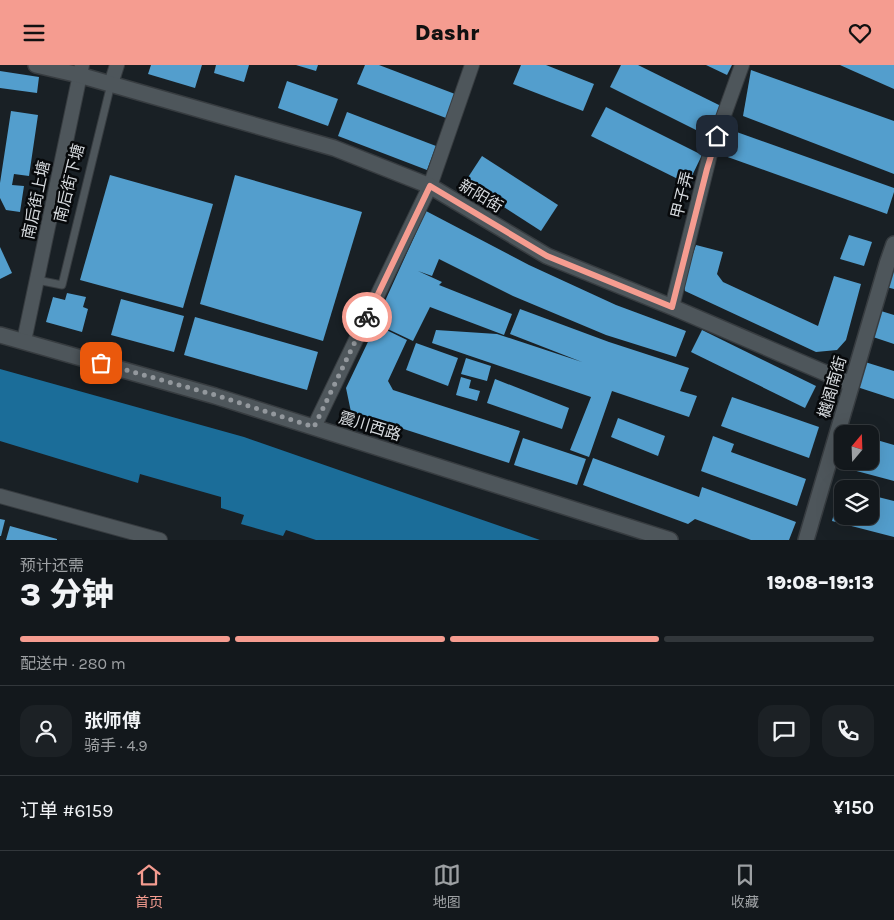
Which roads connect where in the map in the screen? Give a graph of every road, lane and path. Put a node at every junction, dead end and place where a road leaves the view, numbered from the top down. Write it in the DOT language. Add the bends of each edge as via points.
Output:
graph roads {
  1 [pos="36,65"];
  2 [pos="117,65"];
  3 [pos="472,65"];
  4 [pos="742,65"];
  5 [pos="80,70"];
  6 [pos="111,84"];
  7 [pos="430,186"];
  8 [pos="894,245"];
  9 [pos="37,279"];
  10 [pos="672,307"];
  11 [pos="0,335"];
  12 [pos="24,341"];
  13 [pos="851,384"];
  14 [pos="314,427"];
  15 [pos="0,497"];
  16 [pos="160,540"];
  17 [pos="670,540"];
  18 [pos="806,540"];
  1 -- 5 [label="street, 新阳街"];
  2 -- 6 [label="street, 南后街下塘"];
  3 -- 7 [label="street"];
  4 -- 10 [label="street, 甲子弄" via="710,154"];
  5 -- 6 [label="street, 新阳街"];
  5 -- 9 [label="street, 南后街上塘"];
  6 -- 7 [label="street, 新阳街" via="334,149"];
  6 -- 9 [label="lane, 南后街下塘" via="62,285"];
  7 -- 10 [label="street, 新阳街" via="547,256"];
  7 -- 14 [label="street"];
  8 -- 13 [label="street, 樾阁南街"];
  9 -- 12 [label="street, 南后街上塘"];
  10 -- 13 [label="street, 新阳街"];
  11 -- 12 [label="street, 震川西路"];
  12 -- 14 [label="street, 震川西路" via="215,395"];
  13 -- 18 [label="street, 樾阁南街"];
  14 -- 17 [label="street, 震川西路"];
  15 -- 16 [label="street"];
}
